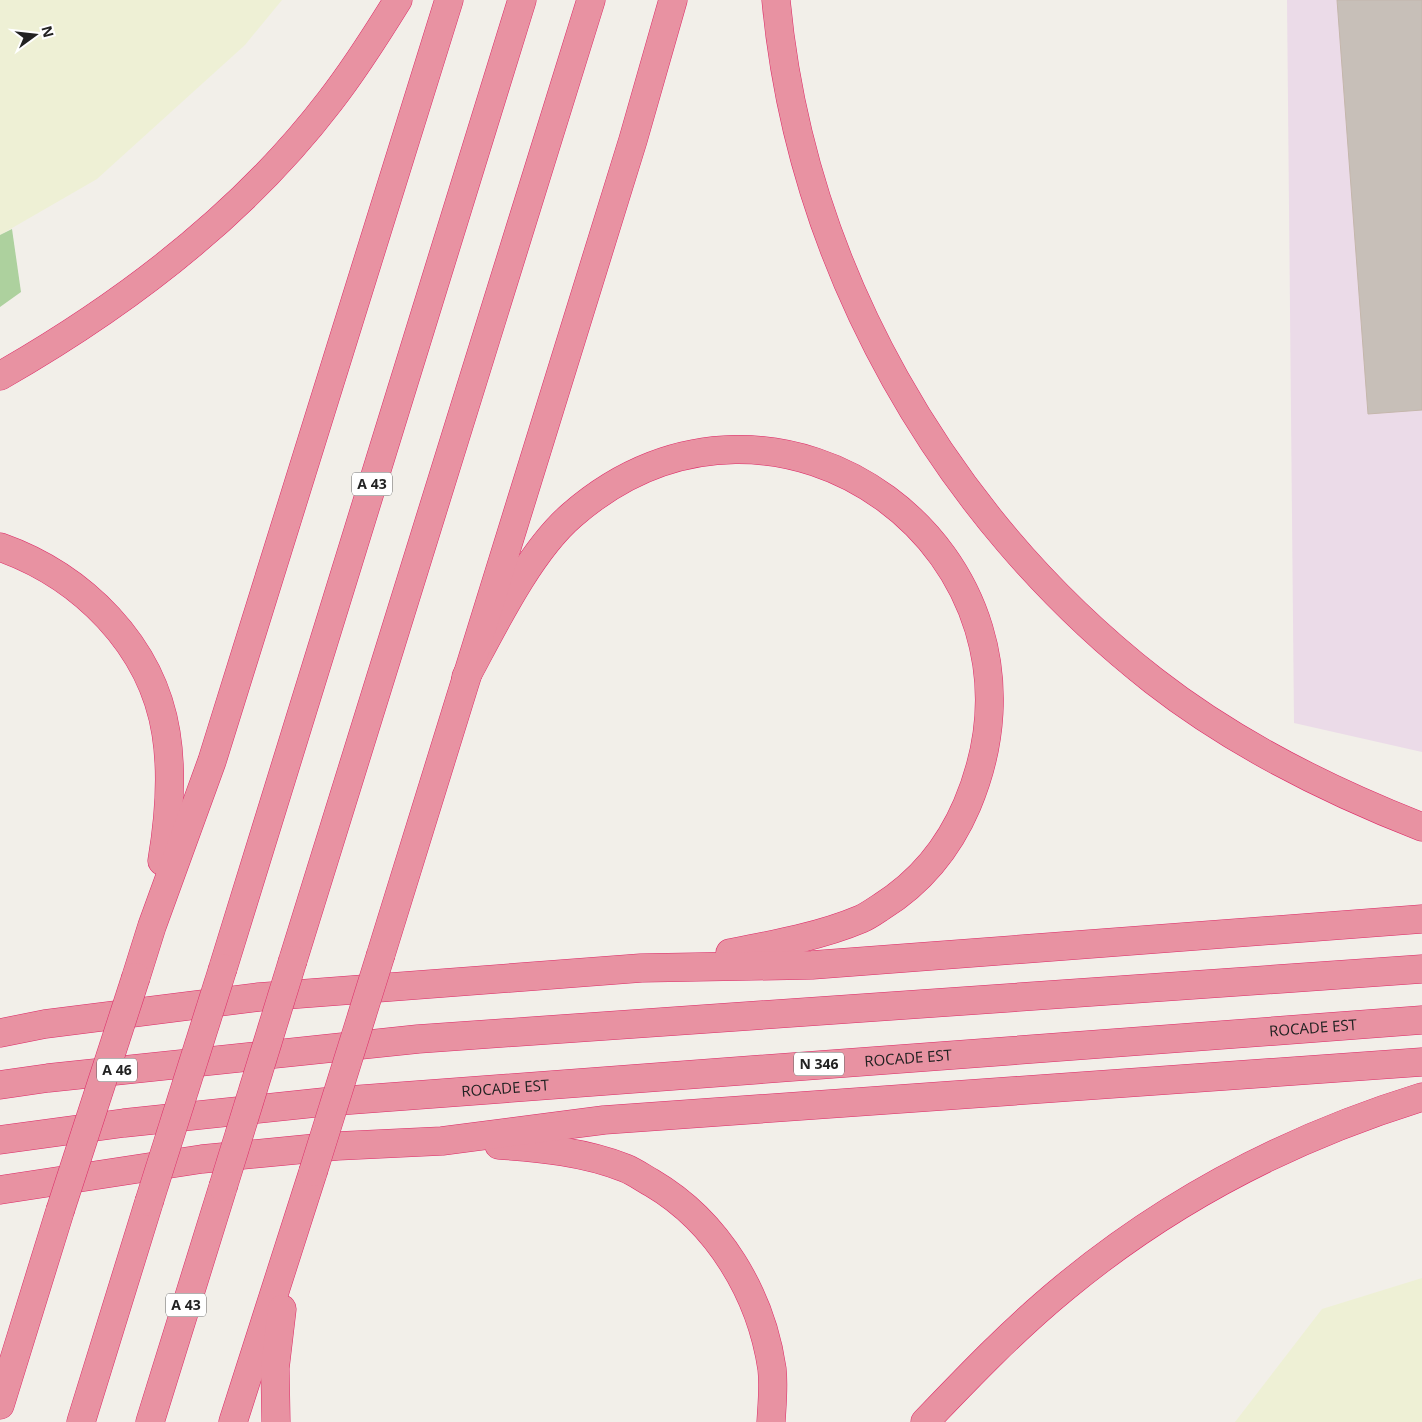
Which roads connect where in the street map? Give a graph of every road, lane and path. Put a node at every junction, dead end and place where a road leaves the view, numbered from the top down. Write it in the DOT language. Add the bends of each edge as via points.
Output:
graph roads {
  1 [pos="398,0"];
  2 [pos="449,0"];
  3 [pos="522,0"];
  4 [pos="591,0"];
  5 [pos="673,0"];
  6 [pos="776,0"];
  7 [pos="0,376"];
  8 [pos="0,547"];
  9 [pos="466,677"];
  10 [pos="1422,827"];
  11 [pos="1422,918"];
  12 [pos="152,926"];
  13 [pos="641,968"];
  14 [pos="1422,968"];
  15 [pos="1422,1020"];
  16 [pos="45,1024"];
  17 [pos="0,1025"];
  18 [pos="0,1033"];
  19 [pos="1422,1062"];
  20 [pos="0,1085"];
  21 [pos="1422,1098"];
  22 [pos="0,1140"];
  23 [pos="442,1141"];
  24 [pos="0,1190"];
  25 [pos="294,1231"];
  26 [pos="0,1405"];
  27 [pos="81,1422"];
  28 [pos="150,1422"];
  29 [pos="233,1422"];
  30 [pos="276,1422"];
  31 [pos="771,1422"];
  32 [pos="925,1422"];
  1 -- 7 [label="highway" via="330,101 246,195 174,258 121,298"];
  2 -- 12 [label="highway" via="212,761"];
  3 -- 27 [label="highway, A 43, bridge"];
  4 -- 28 [label="highway, A 43, bridge"];
  5 -- 9 [label="highway" via="633,140"];
  6 -- 10 [label="highway" via="794,117 821,214 838,261 859,310 904,396 981,508 1022,558 1077,615 1156,683 1298,773"];
  8 -- 12 [label="highway" via="47,568 106,613 138,656 153,685 166,733 170,796"];
  9 -- 13 [label="highway" via="521,580 569,517 595,496 662,462 727,450 764,451 809,460 841,471 881,494 909,516 942,553 966,593 979,632 990,705 986,744 975,786 944,848 923,874 895,898 862,918 822,932 756,948"];
  9 -- 25 [label="highway, bridge"];
  11 -- 13 [label="highway" via="812,964"];
  12 -- 26 [label="highway, bridge"];
  13 -- 16 [label="highway" via="259,997"];
  14 -- 20 [label="highway, A 46" via="418,1039"];
  15 -- 22 [label="highway, ROCADE EST / N 346" via="427,1093 217,1112"];
  16 -- 17 [label="highway"];
  16 -- 18 [label="highway"];
  19 -- 23 [label="highway" via="604,1120"];
  21 -- 32 [label="highway" via="1346,1123 1266,1158 1150,1224 1105,1255 1043,1306"];
  23 -- 24 [label="highway" via="337,1146 202,1159"];
  23 -- 31 [label="highway" via="558,1151 601,1160 628,1169 684,1205 701,1221 738,1271 760,1318 772,1371"];
  25 -- 29 [label="highway"];
  25 -- 30 [label="highway" via="277,1345"];
}
